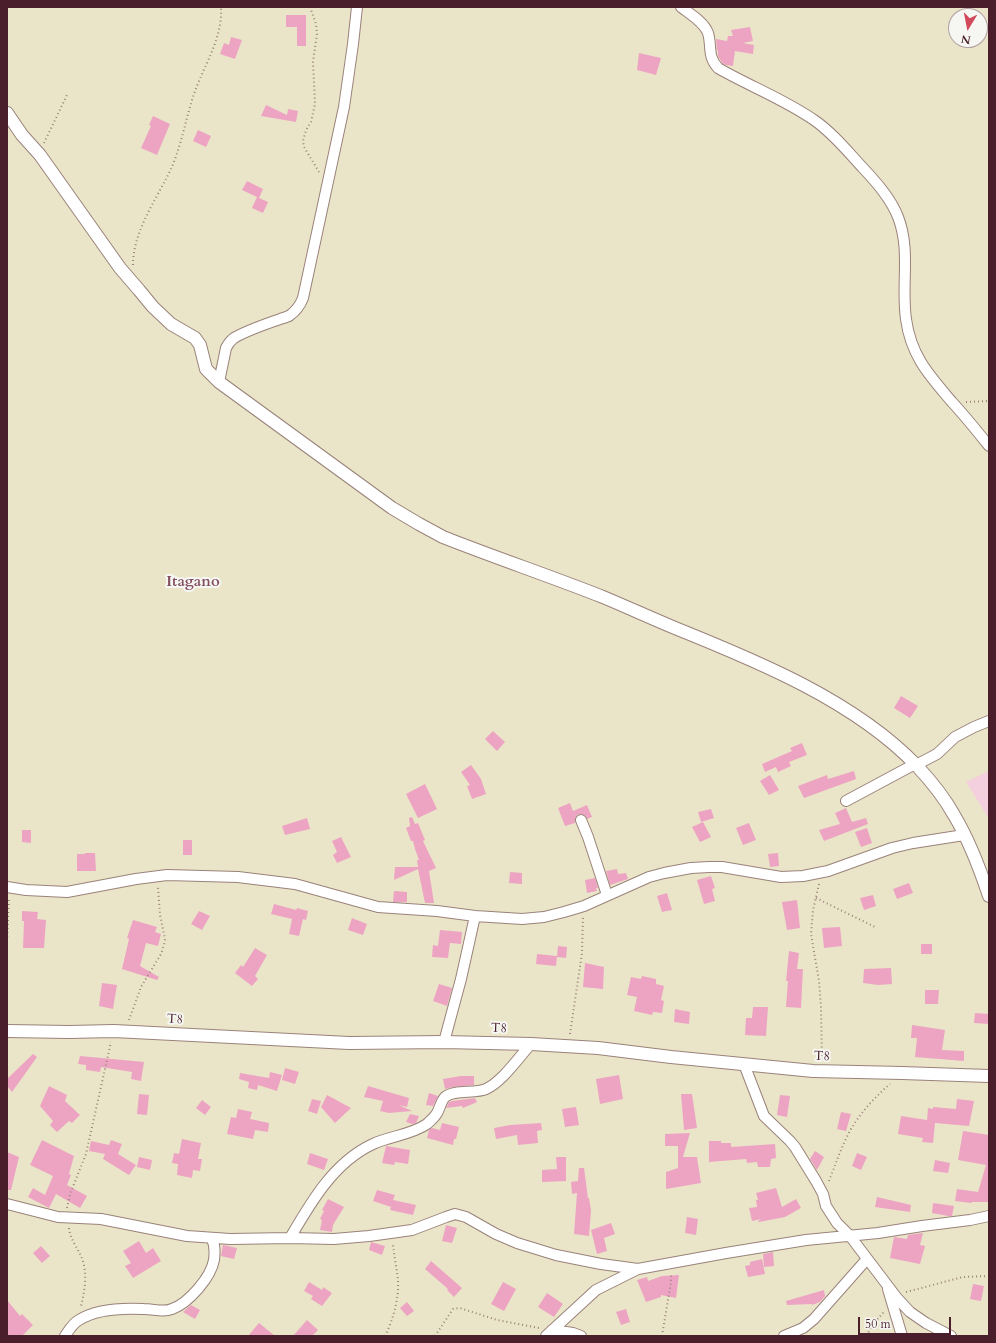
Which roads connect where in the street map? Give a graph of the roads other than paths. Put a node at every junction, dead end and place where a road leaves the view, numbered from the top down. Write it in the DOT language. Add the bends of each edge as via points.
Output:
graph roads {
  1 [pos="356,7"];
  2 [pos="681,7"];
  3 [pos="7,113"];
  4 [pos="219,382"];
  5 [pos="989,446"];
  6 [pos="989,721"];
  7 [pos="915,765"];
  8 [pos="846,801"];
  9 [pos="581,820"];
  10 [pos="964,835"];
  11 [pos="8,888"];
  12 [pos="607,895"];
  13 [pos="989,896"];
  14 [pos="474,916"];
  15 [pos="7,1031"];
  16 [pos="444,1042"];
  17 [pos="531,1044"];
  18 [pos="744,1064"];
  19 [pos="989,1076"];
  20 [pos="7,1204"];
  21 [pos="989,1216"];
  22 [pos="850,1236"];
  23 [pos="290,1238"];
  24 [pos="212,1239"];
  25 [pos="867,1259"];
  26 [pos="638,1269"];
  27 [pos="894,1298"];
  28 [pos="549,1333"];
  29 [pos="65,1336"];
  30 [pos="581,1336"];
  31 [pos="784,1336"];
  32 [pos="902,1336"];
  33 [pos="951,1336"];
  1 -- 4 [label="street" via="353,51 344,107 303,298 289,316 234,338 226,348"];
  2 -- 5 [label="street" via="705,29 712,60 718,68 814,120 830,133 887,196 904,236 905,317 916,354 932,380"];
  3 -- 4 [label="street" via="107,250 144,296 171,324 195,338 200,345 206,369"];
  4 -- 7 [label="street" via="392,508 419,524 443,537 603,597 794,680 857,717 886,738"];
  6 -- 7 [label="street" via="959,734 937,754"];
  7 -- 8 [label="street"];
  7 -- 10 [label="street" via="955,815"];
  9 -- 12 [label="street"];
  10 -- 12 [label="street" via="892,848 821,873 781,877 722,867 691,868 649,877"];
  10 -- 13 [label="street"];
  11 -- 14 [label="street" via="67,892 181,874 262,879 307,887 378,907"];
  12 -- 14 [label="street" via="584,906 544,917 515,919"];
  14 -- 16 [label="street"];
  15 -- 16 [label="street, T8" via="120,1031 349,1043"];
  16 -- 17 [label="street, T8"];
  17 -- 18 [label="street, T8" via="598,1048"];
  17 -- 23 [label="street" via="494,1084 478,1092 445,1097 429,1123 372,1144 344,1162 316,1196"];
  18 -- 19 [label="street, T8" via="822,1071"];
  18 -- 22 [label="street" via="764,1116 790,1141 823,1194 826,1206"];
  20 -- 24 [label="street" via="44,1214 101,1219"];
  21 -- 22 [label="street"];
  22 -- 25 [label="street"];
  22 -- 26 [label="street" via="806,1240"];
  23 -- 24 [label="street"];
  23 -- 26 [label="street" via="334,1239 392,1234 412,1230 455,1214 517,1243 556,1255"];
  24 -- 29 [label="street" via="215,1246 214,1260 209,1274 184,1303 171,1310 120,1309 100,1312 78,1320"];
  25 -- 27 [label="street"];
  25 -- 31 [label="street" via="814,1319 803,1328"];
  26 -- 28 [label="street" via="596,1290"];
  27 -- 32 [label="street"];
  27 -- 33 [label="street" via="918,1319"];
  28 -- 30 [label="street" via="573,1333"];
}
